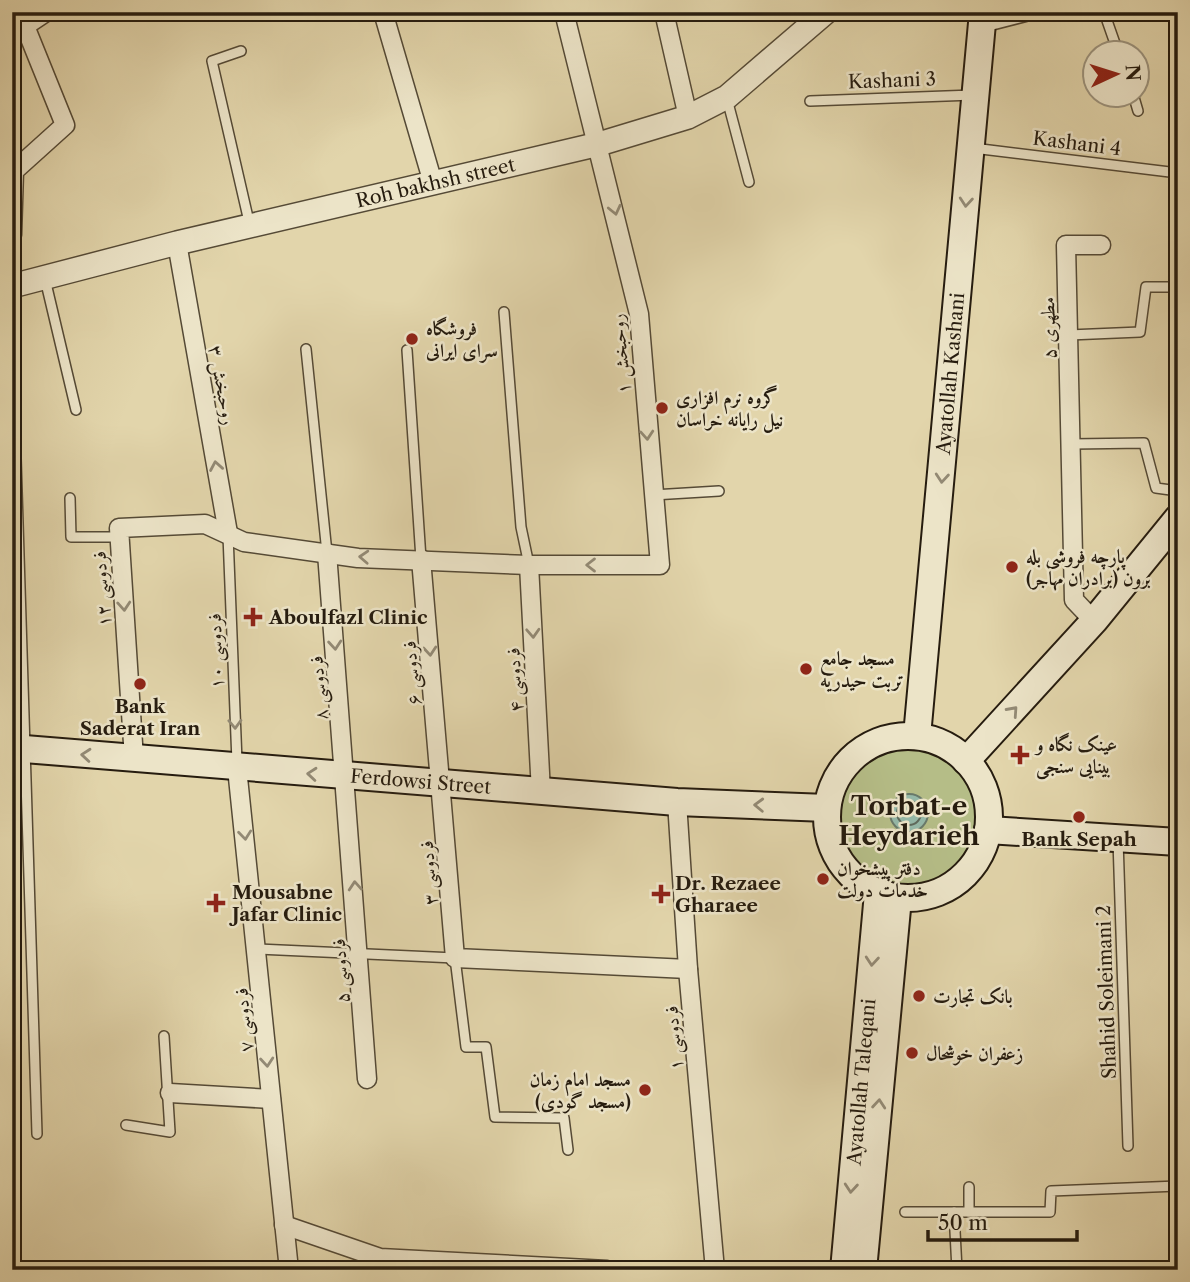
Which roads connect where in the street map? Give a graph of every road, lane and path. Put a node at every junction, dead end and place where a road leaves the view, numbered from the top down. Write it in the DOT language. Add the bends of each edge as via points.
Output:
graph roads {
  1 [pos="46,12"];
  2 [pos="383,12"];
  3 [pos="564,12"];
  4 [pos="664,12"];
  5 [pos="826,12"];
  6 [pos="1025,12"];
  7 [pos="1104,12"];
  8 [pos="983,18"];
  9 [pos="1113,38"];
  10 [pos="241,51"];
  11 [pos="976,94"];
  12 [pos="727,97"];
  13 [pos="810,101"];
  14 [pos="1137,108"];
  15 [pos="1138,111"];
  16 [pos="688,117"];
  17 [pos="599,144"];
  18 [pos="971,148"];
  19 [pos="13,168"];
  20 [pos="1178,173"];
  21 [pos="749,182"];
  22 [pos="433,183"];
  23 [pos="251,228"];
  24 [pos="12,235"];
  25 [pos="177,243"];
  26 [pos="1101,246"];
  27 [pos="44,275"];
  28 [pos="12,286"];
  29 [pos="1178,287"];
  30 [pos="504,312"];
  31 [pos="12,330"];
  32 [pos="1069,335"];
  33 [pos="306,349"];
  34 [pos="407,350"];
  35 [pos="76,410"];
  36 [pos="1072,444"];
  37 [pos="719,491"];
  38 [pos="1178,491"];
  39 [pos="651,495"];
  40 [pos="70,498"];
  41 [pos="1178,518"];
  42 [pos="228,533"];
  43 [pos="119,537"];
  44 [pos="327,553"];
  45 [pos="421,559"];
  46 [pos="529,565"];
  47 [pos="1094,621"];
  48 [pos="922,699"];
  49 [pos="917,736"];
  50 [pos="988,740"];
  51 [pos="18,749"];
  52 [pos="134,759"];
  53 [pos="967,761"];
  54 [pos="237,768"];
  55 [pos="346,777"];
  56 [pos="442,784"];
  57 [pos="541,792"];
  58 [pos="677,802"];
  59 [pos="827,808"];
  60 [pos="988,830"];
  61 [pos="1118,836"];
  62 [pos="1178,842"];
  63 [pos="888,896"];
  64 [pos="258,949"];
  65 [pos="360,954"];
  66 [pos="455,958"];
  67 [pos="688,969"];
  68 [pos="164,1036"];
  69 [pos="367,1079"];
  70 [pos="170,1093"];
  71 [pos="271,1099"];
  72 [pos="126,1125"];
  73 [pos="37,1134"];
  74 [pos="1128,1146"];
  75 [pos="568,1150"];
  76 [pos="1178,1186"];
  77 [pos="969,1187"];
  78 [pos="905,1212"];
  79 [pos="954,1212"];
  80 [pos="969,1212"];
  81 [pos="284,1225"];
  82 [pos="289,1270"];
  83 [pos="607,1270"];
  84 [pos="715,1270"];
  85 [pos="844,1270"];
  86 [pos="863,1270"];
  87 [pos="957,1270"];
  1 -- 19 [label="street" via="25,26 65,125"];
  2 -- 22 [label="street"];
  3 -- 17 [label="street, روحبخش ۱"];
  4 -- 16 [label="street"];
  5 -- 12 [label="street, Roh bakhsh street"];
  6 -- 8 [label="street"];
  7 -- 9 [label="lane"];
  8 -- 11 [label="main road, Ayatollah Kashani"];
  10 -- 23 [label="lane" via="212,61"];
  11 -- 13 [label="lane, Kashani 3"];
  11 -- 18 [label="main road, Ayatollah Kashani"];
  12 -- 16 [label="street, Roh bakhsh street"];
  12 -- 21 [label="lane"];
  14 -- 15 [label="lane"];
  16 -- 17 [label="street, Roh bakhsh street"];
  17 -- 22 [label="street, Roh bakhsh street"];
  17 -- 39 [label="street, روحبخش ۱, one-way" via="639,314"];
  18 -- 20 [label="lane, Kashani 4"];
  18 -- 48 [label="main road, Ayatollah Kashani, one-way"];
  19 -- 24 [label="street"];
  22 -- 23 [label="street, Roh bakhsh street"];
  23 -- 25 [label="street, Roh bakhsh street"];
  25 -- 27 [label="street, Roh bakhsh street"];
  42 -- 25 [label="street, روحبخش ۳, one-way"];
  26 -- 32 [label="street, مطهری ۵" via="1066,245"];
  27 -- 28 [label="street, Roh bakhsh street"];
  27 -- 35 [label="lane"];
  29 -- 32 [label="lane" via="1146,287 1140,332"];
  30 -- 46 [label="lane" via="521,527"];
  31 -- 51 [label="lane"];
  32 -- 36 [label="street, مطهری ۵"];
  33 -- 44 [label="lane"];
  34 -- 45 [label="lane"];
  36 -- 38 [label="lane" via="1144,443 1156,488"];
  36 -- 47 [label="street, مطهری ۵" via="1073,600"];
  37 -- 39 [label="lane"];
  39 -- 46 [label="street, روحبخش ۱, one-way" via="660,565"];
  40 -- 43 [label="lane" via="71,537"];
  41 -- 47 [label="main road"];
  42 -- 43 [label="street, فردوسی ۱۲" via="205,524 119,528"];
  42 -- 44 [label="street" via="244,542"];
  42 -- 54 [label="lane, فردوسی ۱۰, one-way"];
  43 -- 52 [label="street, فردوسی ۱۲, one-way"];
  45 -- 44 [label="street, one-way"];
  44 -- 55 [label="street, فردوسی ۸, one-way"];
  45 -- 46 [label="street"];
  45 -- 56 [label="street, فردوسی ۶, one-way"];
  46 -- 57 [label="street, فردوسی ۴, one-way"];
  50 -- 47 [label="main road, one-way"];
  48 -- 49 [label="main road, Ayatollah Kashani"];
  48 -- 50 [label="main road" via="944,733"];
  49 -- 53 [label="main road" via="952,749"];
  49 -- 59 [label="main road" via="878,741 861,751 835,781"];
  50 -- 53 [label="main road"];
  52 -- 51 [label="main road, Ferdowsi Street, one-way"];
  51 -- 73 [label="lane"];
  52 -- 54 [label="main road, Ferdowsi Street"];
  53 -- 60 [label="main road" via="981,781 988,805"];
  55 -- 54 [label="main road, Ferdowsi Street, one-way"];
  54 -- 64 [label="street, فردوسی ۷, one-way"];
  55 -- 56 [label="main road, Ferdowsi Street"];
  65 -- 55 [label="street, فردوسی ۵, one-way"];
  56 -- 57 [label="main road, Ferdowsi Street"];
  56 -- 66 [label="street, فردوسی ۳"];
  57 -- 58 [label="main road, Ferdowsi Street"];
  59 -- 58 [label="main road, Ferdowsi Street, one-way"];
  58 -- 67 [label="street, فردوسی ۱"];
  59 -- 63 [label="main road" via="829,835 840,861 859,882"];
  60 -- 61 [label="main road"];
  60 -- 63 [label="main road" via="978,858 958,881 931,895"];
  61 -- 62 [label="main road"];
  61 -- 74 [label="lane, Shahid Soleimani 2"];
  63 -- 85 [label="main road, Ayatollah Taleqani, one-way"];
  86 -- 63 [label="main road, Ayatollah Taleqani, one-way"];
  64 -- 65 [label="lane"];
  64 -- 71 [label="street, فردوسی ۷, one-way"];
  65 -- 66 [label="lane"];
  65 -- 69 [label="street, فردوسی ۵"];
  66 -- 67 [label="street"];
  66 -- 75 [label="lane" via="466,1047 486,1047 495,1117 564,1118"];
  67 -- 84 [label="street, فردوسی ۱"];
  68 -- 70 [label="lane"];
  70 -- 71 [label="street"];
  70 -- 72 [label="lane" via="170,1132"];
  71 -- 81 [label="street, فردوسی ۷"];
  76 -- 80 [label="lane" via="1051,1191 1049,1212"];
  77 -- 80 [label="lane"];
  78 -- 79 [label="lane"];
  79 -- 80 [label="lane"];
  79 -- 87 [label="lane"];
  81 -- 82 [label="street, فردوسی ۷"];
  81 -- 83 [label="street" via="380,1258"];
}
